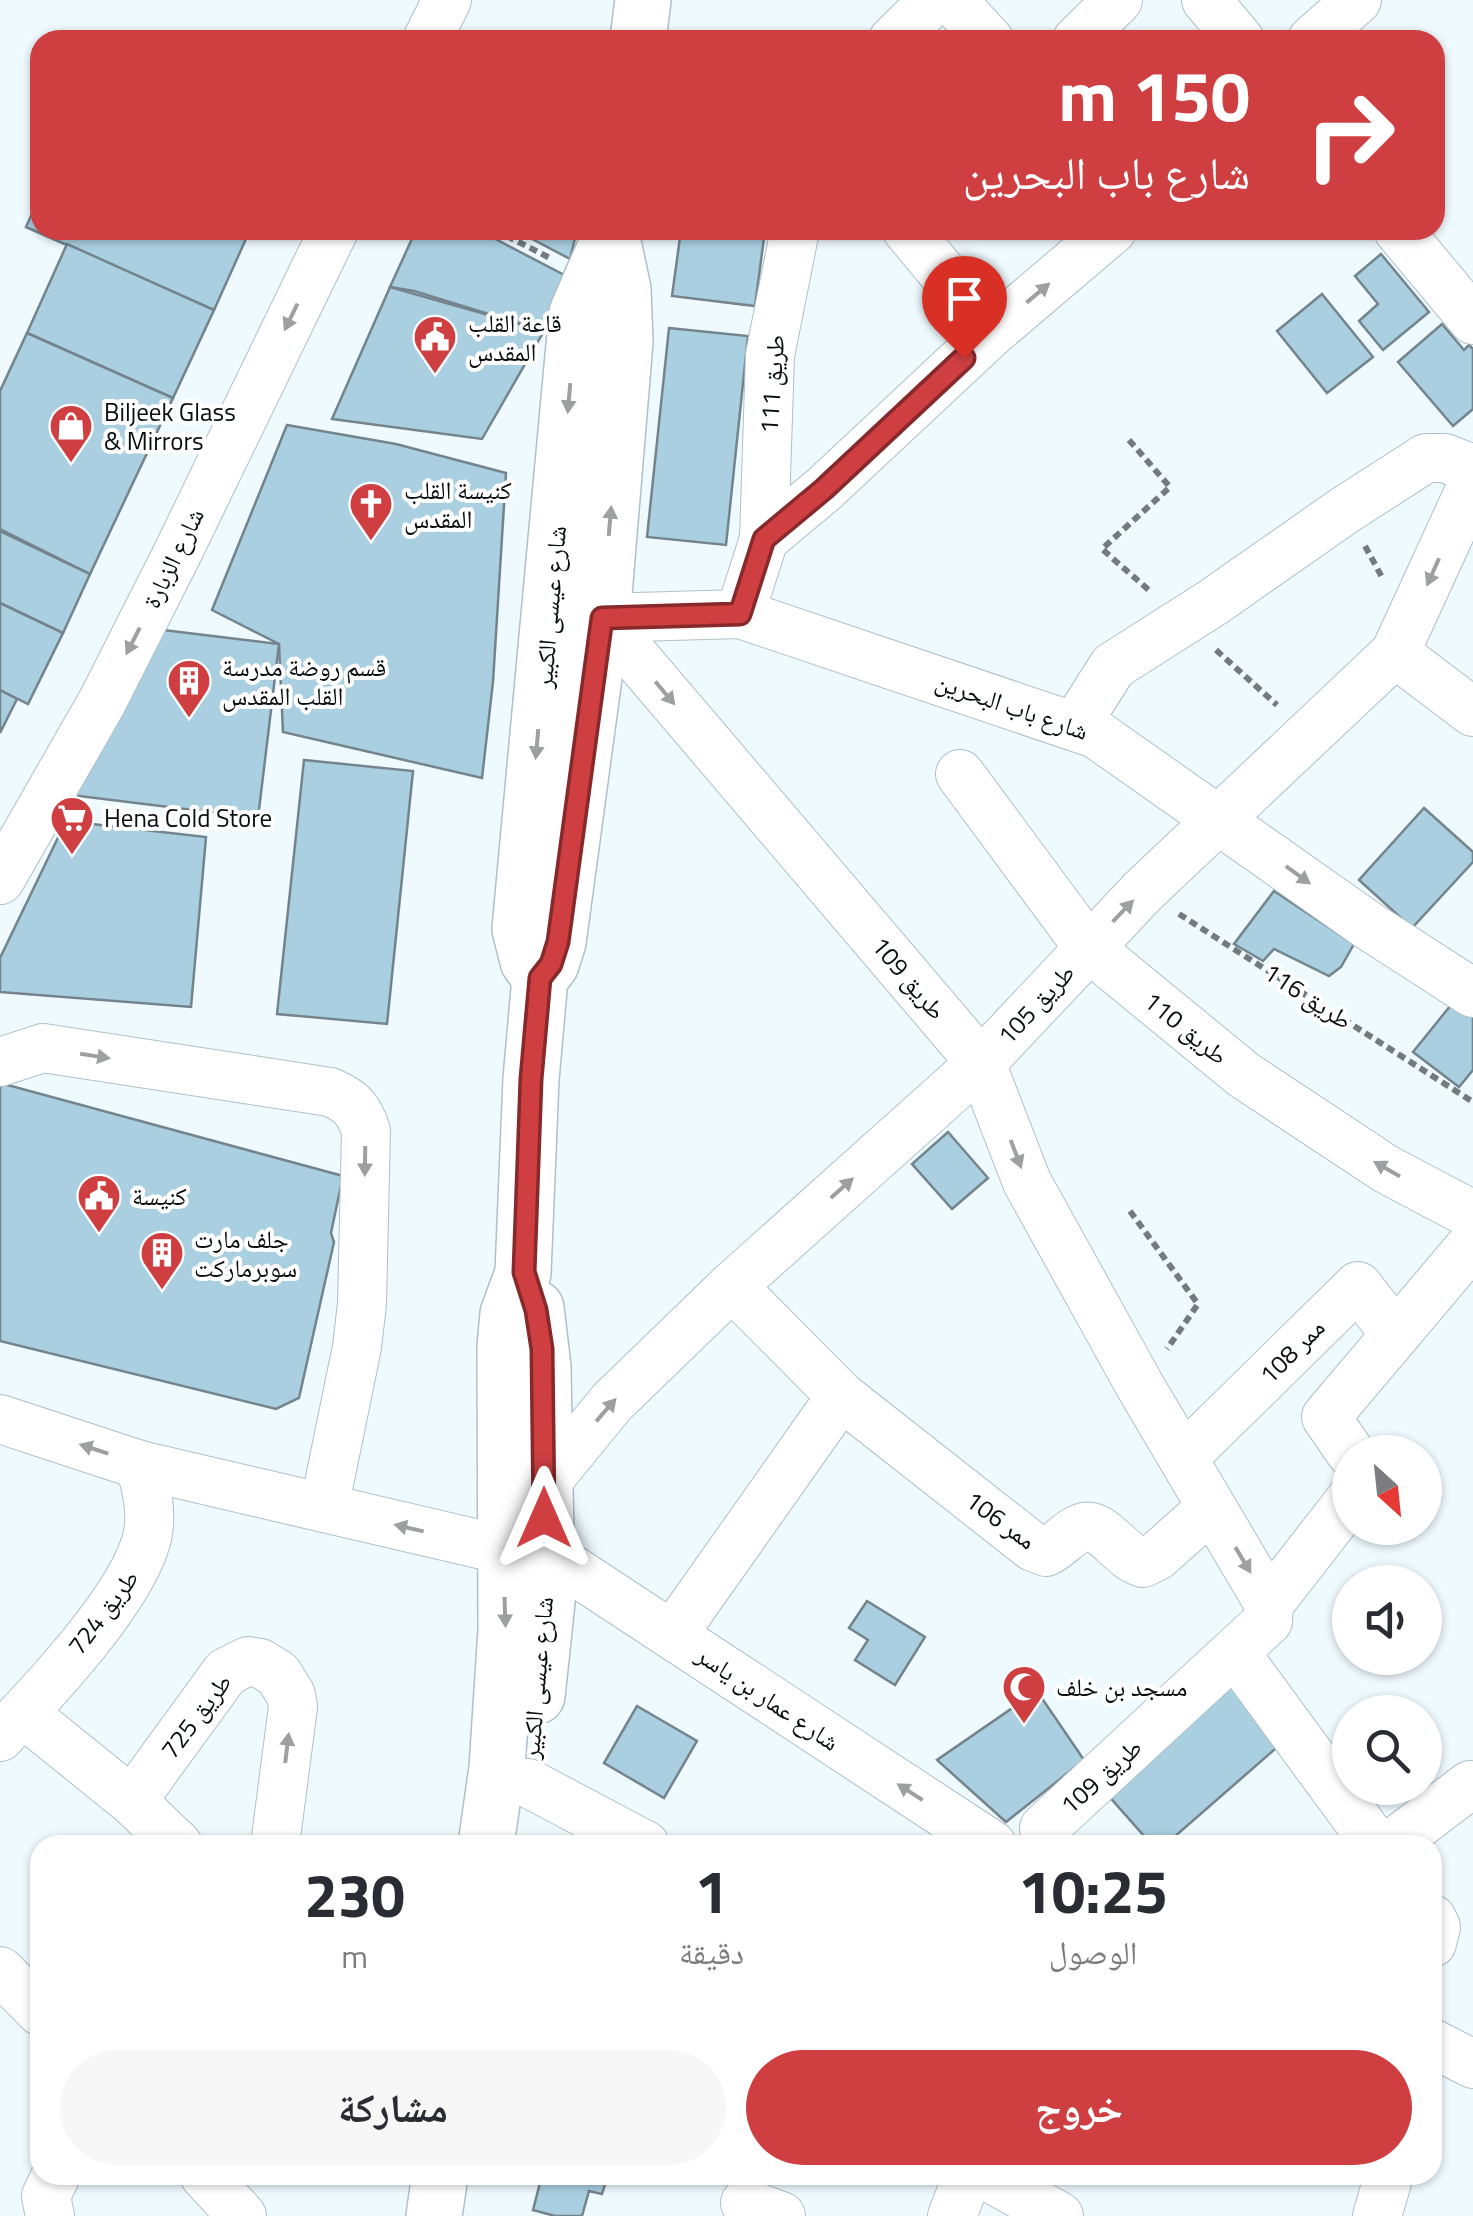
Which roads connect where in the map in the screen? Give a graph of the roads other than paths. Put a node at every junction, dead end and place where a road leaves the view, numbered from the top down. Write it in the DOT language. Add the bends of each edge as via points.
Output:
graph roads {
  1 [pos="447,0"];
  2 [pos="643,0"];
  3 [pos="934,0"];
  4 [pos="952,0"];
  5 [pos="1118,0"];
  6 [pos="1206,0"];
  7 [pos="1357,0"];
  8 [pos="432,30"];
  9 [pos="639,30"];
  10 [pos="903,30"];
  11 [pos="980,30"];
  12 [pos="1087,30"];
  13 [pos="1232,30"];
  14 [pos="1323,30"];
  15 [pos="329,240"];
  16 [pos="793,240"];
  17 [pos="916,240"];
  18 [pos="1100,240"];
  19 [pos="1406,240"];
  20 [pos="605,249"];
  21 [pos="1473,320"];
  22 [pos="992,332"];
  23 [pos="1473,469"];
  24 [pos="1473,483"];
  25 [pos="764,539"];
  26 [pos="740,614"];
  27 [pos="576,615"];
  28 [pos="1402,639"];
  29 [pos="1473,712"];
  30 [pos="1075,726"];
  31 [pos="960,774"];
  32 [pos="1218,818"];
  33 [pos="0,880"];
  34 [pos="1088,947"];
  35 [pos="1473,993"];
  36 [pos="0,1062"];
  37 [pos="981,1063"];
  38 [pos="1473,1215"];
  39 [pos="1473,1242"];
  40 [pos="524,1272"];
  41 [pos="732,1286"];
  42 [pos="1395,1334"];
  43 [pos="841,1396"];
  44 [pos="0,1419"];
  45 [pos="1338,1435"];
  46 [pos="1182,1458"];
  47 [pos="140,1464"];
  48 [pos="544,1485"];
  49 [pos="324,1508"];
  50 [pos="1211,1508"];
  51 [pos="1332,1523"];
  52 [pos="524,1551"];
  53 [pos="1269,1604"];
  54 [pos="674,1634"];
  55 [pos="1236,1654"];
  56 [pos="12,1725"];
  57 [pos="528,1782"];
  58 [pos="1470,1786"];
  59 [pos="132,1801"];
  60 [pos="168,1835"];
  61 [pos="276,1835"];
  62 [pos="487,1835"];
  63 [pos="521,1835"];
  64 [pos="627,1835"];
  65 [pos="976,1835"];
  66 [pos="1052,1835"];
  67 [pos="1369,1835"];
  68 [pos="1404,1835"];
  69 [pos="0,1970"];
  70 [pos="30,2001"];
  71 [pos="1442,2049"];
  72 [pos="1473,2064"];
  73 [pos="51,2185"];
  74 [pos="439,2185"];
  75 [pos="477,2185"];
  76 [pos="964,2185"];
  77 [pos="1003,2185"];
  78 [pos="1387,2185"];
  79 [pos="50,2216"];
  80 [pos="434,2216"];
  81 [pos="472,2216"];
  82 [pos="952,2216"];
  83 [pos="1059,2216"];
  84 [pos="1377,2216"];
  1 -- 8 [label="street"];
  2 -- 9 [label="main road"];
  3 -- 10 [label="street"];
  4 -- 11 [label="street"];
  5 -- 12 [label="street"];
  6 -- 13 [label="street"];
  7 -- 14 [label="street"];
  15 -- 33 [label="street, شارع الزبارة, one-way" via="110,685"];
  16 -- 25 [label="street, طريق 111" via="770,355"];
  17 -- 22 [label="street"];
  22 -- 18 [label="street, one-way"];
  19 -- 21 [label="street"];
  20 -- 27 [label="main road, شارع عيسى الكبير" via="623,290 625,330"];
  22 -- 25 [label="street"];
  23 -- 30 [label="street" via="1426,458 1345,510 1114,666"];
  24 -- 28 [label="street, طريق 105, one-way"];
  25 -- 26 [label="street, طريق 111"];
  26 -- 27 [label="street, شارع باب البحرين"];
  26 -- 30 [label="street, شارع باب البحرين"];
  27 -- 37 [label="street, طريق 109, one-way"];
  27 -- 40 [label="main road, شارع عيسى الكبير" via="558,942 540,978 531,1079"];
  28 -- 29 [label="street"];
  28 -- 32 [label="street, طريق 105"];
  30 -- 32 [label="street, شارع باب البحرين"];
  31 -- 34 [label="street, طريق 110"];
  34 -- 32 [label="street, طريق 105, one-way"];
  32 -- 35 [label="street, شارع باب البحرين, one-way"];
  34 -- 37 [label="street, طريق 105"];
  38 -- 34 [label="street, طريق 110, one-way" via="1386,1170 1244,1075"];
  36 -- 49 [label="street, one-way" via="43,1048 330,1092 359,1110 366,1131 362,1304"];
  41 -- 37 [label="street, طريق 105, one-way"];
  37 -- 46 [label="street, طريق 109, one-way" via="1027,1182"];
  39 -- 42 [label="street"];
  40 -- 48 [label="main road, شارع عيسى الكبير" via="542,1349"];
  40 -- 52 [label="main road, شارع عيسى الكبير" via="508,1314 505,1347"];
  41 -- 43 [label="street, ممر 106"];
  48 -- 41 [label="street, طريق 105, one-way" via="612,1402"];
  42 -- 45 [label="street" via="1326,1417"];
  42 -- 46 [label="street, ممر 108" via="1358,1286"];
  43 -- 50 [label="street, ممر 106" via="1046,1552 1089,1526 1144,1563"];
  43 -- 54 [label="street"];
  47 -- 44 [label="street, شارع عمار بن ياسر, one-way"];
  46 -- 50 [label="street, طريق 109"];
  47 -- 49 [label="street, شارع عمار بن ياسر"];
  47 -- 56 [label="street, طريق 724" via="149,1501 140,1560 124,1591"];
  48 -- 52 [label="main road, شارع عيسى الكبير"];
  52 -- 49 [label="street, شارع عمار بن ياسر, one-way"];
  50 -- 53 [label="street, طريق 109, one-way"];
  51 -- 53 [label="street"];
  52 -- 54 [label="street, شارع عمار بن ياسر"];
  52 -- 57 [label="main road, شارع عيسى الكبير" via="546,1602"];
  52 -- 62 [label="main road, شارع عيسى الكبير, one-way" via="506,1630"];
  53 -- 55 [label="street, طريق 109" via="1268,1622"];
  65 -- 54 [label="street, شارع عمار بن ياسر, one-way"];
  55 -- 66 [label="street, طريق 109"];
  55 -- 67 [label="street"];
  56 -- 59 [label="street"];
  57 -- 63 [label="main road, شارع عيسى الكبير"];
  57 -- 64 [label="street"];
  58 -- 68 [label="street"];
  59 -- 60 [label="street"];
  61 -- 59 [label="street, طريق 725, one-way" via="292,1707 285,1683 260,1663 226,1672"];
  69 -- 70 [label="street"];
  71 -- 72 [label="street"];
  73 -- 79 [label="street"];
  74 -- 80 [label="main road"];
  75 -- 81 [label="main road"];
  76 -- 82 [label="street"];
  77 -- 83 [label="street"];
  78 -- 84 [label="street"];
}
